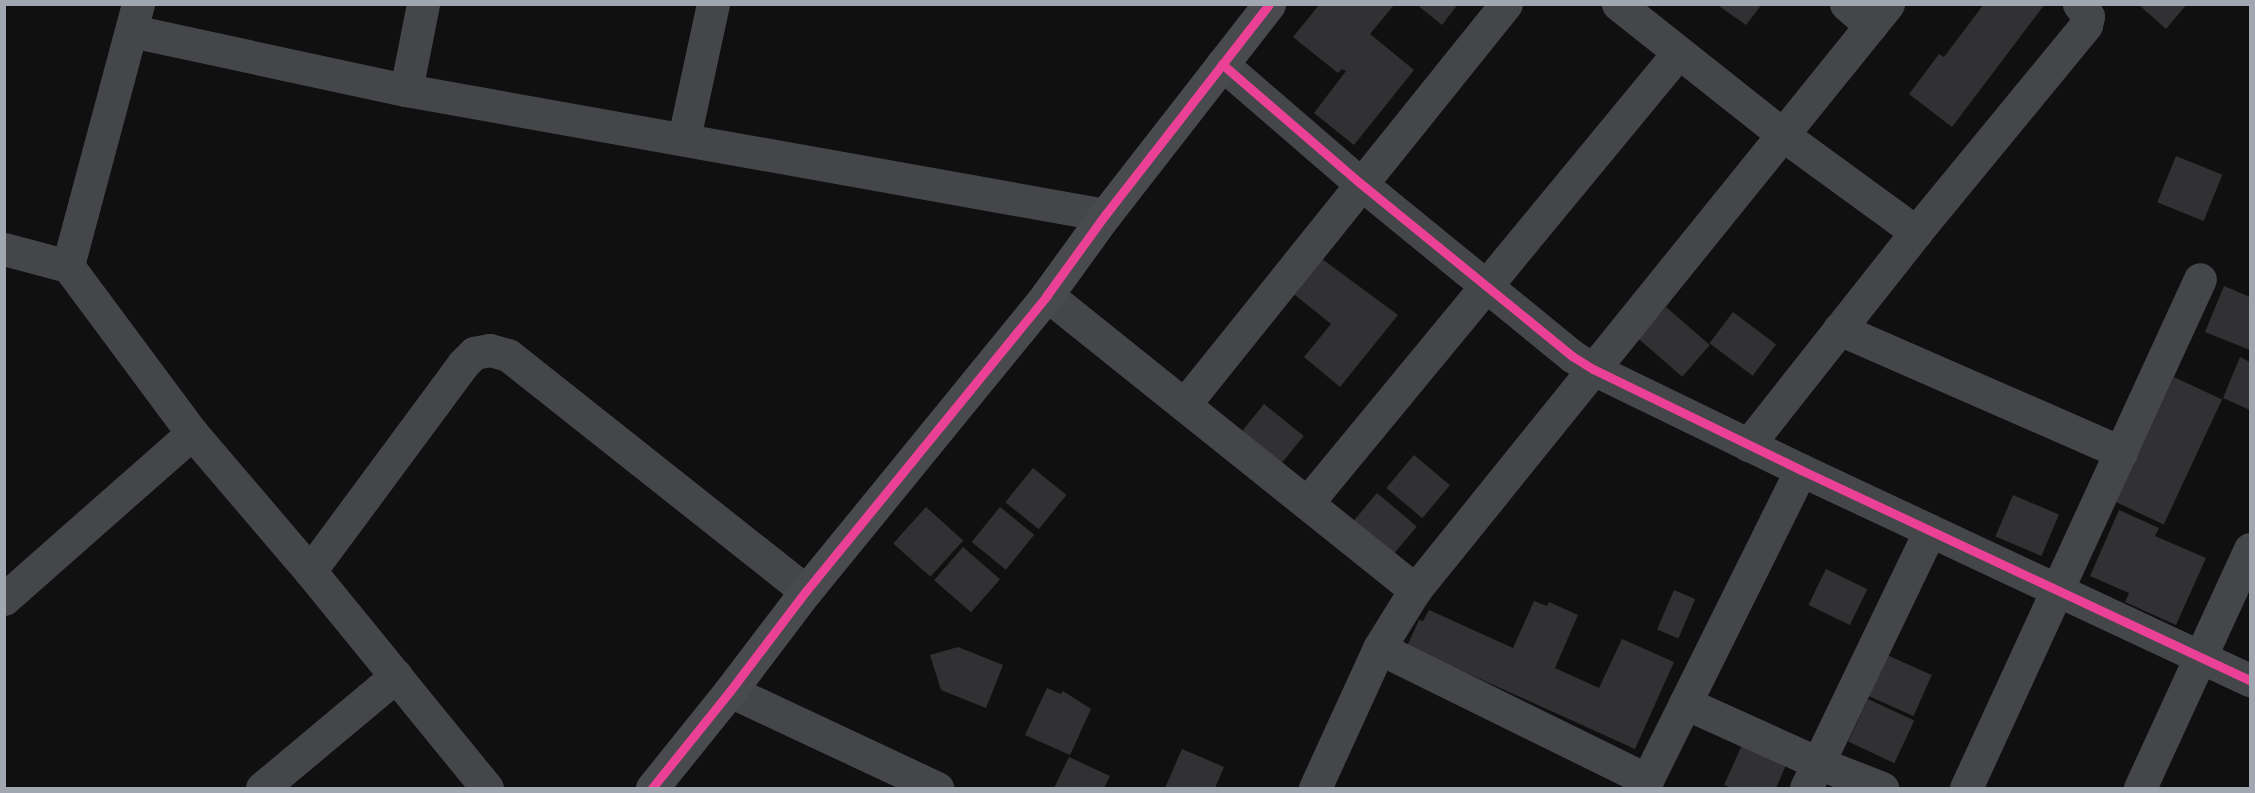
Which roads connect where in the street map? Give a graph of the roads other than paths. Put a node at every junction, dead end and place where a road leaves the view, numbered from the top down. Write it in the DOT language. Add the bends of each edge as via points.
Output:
graph roads {
  1 [pos="423,4"];
  2 [pos="713,4"];
  3 [pos="1269,4"];
  4 [pos="1506,4"];
  5 [pos="1618,4"];
  6 [pos="1846,4"];
  7 [pos="2079,4"];
  8 [pos="1880,15"];
  9 [pos="135,18"];
  10 [pos="1678,53"];
  11 [pos="1222,64"];
  12 [pos="406,90"];
  13 [pos="1783,135"];
  14 [pos="684,138"];
  15 [pos="1360,183"];
  16 [pos="1105,214"];
  17 [pos="1916,232"];
  18 [pos="4,249"];
  19 [pos="68,266"];
  20 [pos="2200,279"];
  21 [pos="1488,287"];
  22 [pos="1047,295"];
  23 [pos="1839,329"];
  24 [pos="1593,369"];
  25 [pos="1184,405"];
  26 [pos="192,434"];
  27 [pos="1748,445"];
  28 [pos="2121,452"];
  29 [pos="1801,470"];
  30 [pos="1307,503"];
  31 [pos="1930,530"];
  32 [pos="2250,549"];
  33 [pos="310,571"];
  34 [pos="2058,589"];
  35 [pos="1415,590"];
  36 [pos="806,591"];
  37 [pos="4,599"];
  38 [pos="1379,648"];
  39 [pos="2200,656"];
  40 [pos="396,676"];
  41 [pos="2250,680"];
  42 [pos="730,692"];
  43 [pos="1685,703"];
  44 [pos="1812,776"];
  45 [pos="1645,784"];
  46 [pos="1316,788"];
  47 [pos="262,789"];
  48 [pos="487,789"];
  49 [pos="652,789"];
  50 [pos="937,789"];
  51 [pos="1882,789"];
  52 [pos="1966,789"];
  53 [pos="2140,789"];
  1 -- 12 [label="street"];
  2 -- 14 [label="street"];
  3 -- 11 [label="street"];
  4 -- 15 [label="street"];
  5 -- 10 [label="street"];
  6 -- 8 [label="street"];
  7 -- 17 [label="street" via="2088,16 2086,25"];
  8 -- 13 [label="street"];
  9 -- 12 [label="street"];
  9 -- 19 [label="street"];
  10 -- 13 [label="street"];
  10 -- 21 [label="street"];
  11 -- 15 [label="street"];
  11 -- 16 [label="street"];
  12 -- 14 [label="street"];
  13 -- 17 [label="street"];
  13 -- 24 [label="street"];
  14 -- 16 [label="street"];
  15 -- 21 [label="street"];
  15 -- 25 [label="street"];
  16 -- 22 [label="street"];
  17 -- 23 [label="street"];
  18 -- 19 [label="street"];
  19 -- 26 [label="street"];
  20 -- 28 [label="street"];
  21 -- 24 [label="street"];
  21 -- 30 [label="street"];
  22 -- 25 [label="street"];
  22 -- 36 [label="street"];
  23 -- 27 [label="street"];
  23 -- 28 [label="street"];
  24 -- 27 [label="street"];
  24 -- 35 [label="street"];
  25 -- 30 [label="street"];
  26 -- 33 [label="street"];
  26 -- 37 [label="street"];
  27 -- 29 [label="street"];
  28 -- 34 [label="street"];
  29 -- 31 [label="street"];
  29 -- 43 [label="street"];
  30 -- 35 [label="street"];
  31 -- 34 [label="street"];
  31 -- 44 [label="street"];
  32 -- 39 [label="street"];
  33 -- 36 [label="street" via="463,364 474,353 490,350 507,355"];
  33 -- 40 [label="street"];
  34 -- 39 [label="street"];
  34 -- 52 [label="street"];
  35 -- 38 [label="street"];
  36 -- 42 [label="street"];
  38 -- 45 [label="street"];
  38 -- 46 [label="street"];
  39 -- 41 [label="street"];
  39 -- 53 [label="street"];
  40 -- 47 [label="street"];
  40 -- 48 [label="street"];
  42 -- 49 [label="street"];
  42 -- 50 [label="street"];
  43 -- 44 [label="street"];
  43 -- 45 [label="street"];
  44 -- 51 [label="street"];
}
